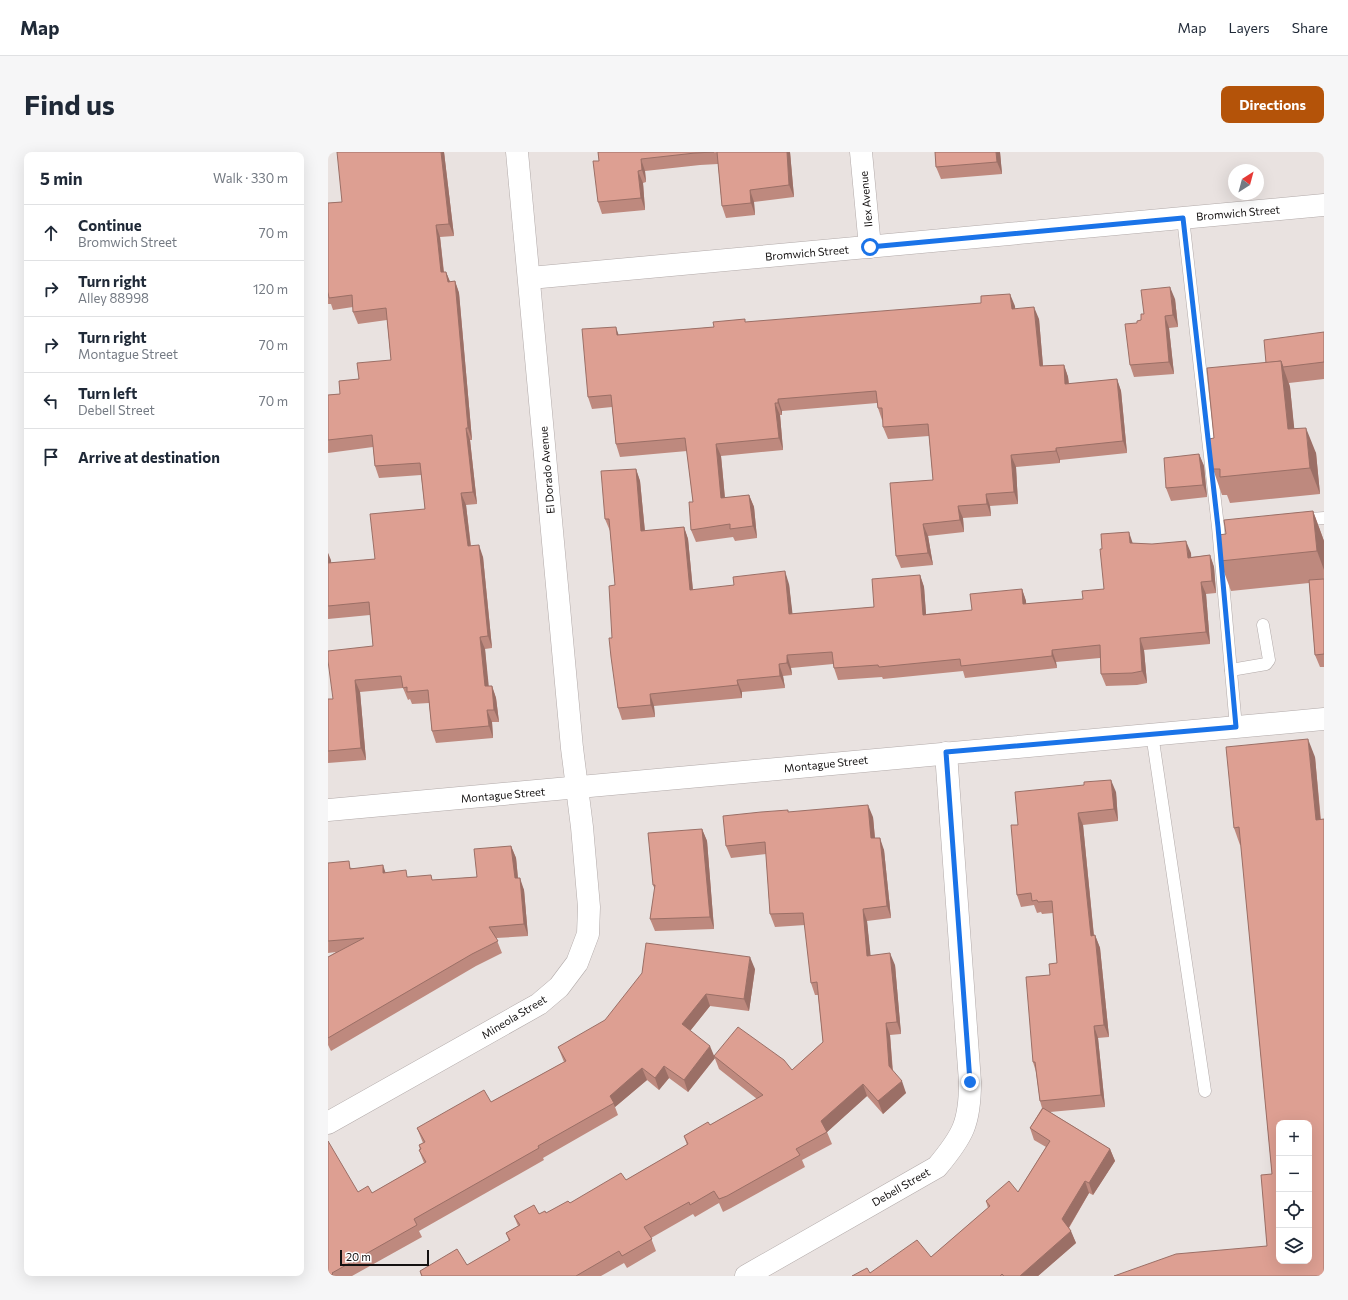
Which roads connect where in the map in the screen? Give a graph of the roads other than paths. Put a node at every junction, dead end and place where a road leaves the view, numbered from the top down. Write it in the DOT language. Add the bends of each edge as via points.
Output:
graph roads {
  1 [pos="518,152"];
  2 [pos="861,152"];
  3 [pos="1324,205"];
  4 [pos="1183,218"];
  5 [pos="870,247"];
  6 [pos="530,278"];
  7 [pos="1324,518"];
  8 [pos="1286,521"];
  9 [pos="1233,526"];
  10 [pos="1218,527"];
  11 [pos="1263,625"];
  12 [pos="1231,670"];
  13 [pos="1324,719"];
  14 [pos="1236,727"];
  15 [pos="1152,734"];
  16 [pos="946,752"];
  17 [pos="577,789"];
  18 [pos="328,810"];
  19 [pos="1205,1091"];
  20 [pos="328,1122"];
  21 [pos="746,1276"];
  1 -- 6 [label="street, El Dorado Avenue"];
  2 -- 5 [label="street, Ilex Avenue"];
  3 -- 4 [label="street, Bromwich Street"];
  4 -- 5 [label="street, Bromwich Street"];
  4 -- 10 [label="lane"];
  5 -- 6 [label="street, Bromwich Street"];
  6 -- 17 [label="street, El Dorado Avenue"];
  7 -- 8 [label="lane"];
  9 -- 10 [label="lane"];
  10 -- 12 [label="lane"];
  11 -- 12 [label="lane" via="1269,660 1266,664"];
  12 -- 14 [label="lane"];
  13 -- 14 [label="street, Montague Street"];
  14 -- 15 [label="street, Montague Street"];
  15 -- 16 [label="street, Montague Street"];
  15 -- 19 [label="lane"];
  16 -- 17 [label="street, Montague Street"];
  16 -- 21 [label="street, Debell Street" via="970,1082 970,1105 965,1127 937,1167"];
  17 -- 18 [label="street, Montague Street"];
  17 -- 20 [label="street, Mineola Street" via="589,907 588,934 573,969 559,987 539,1004"];
}
